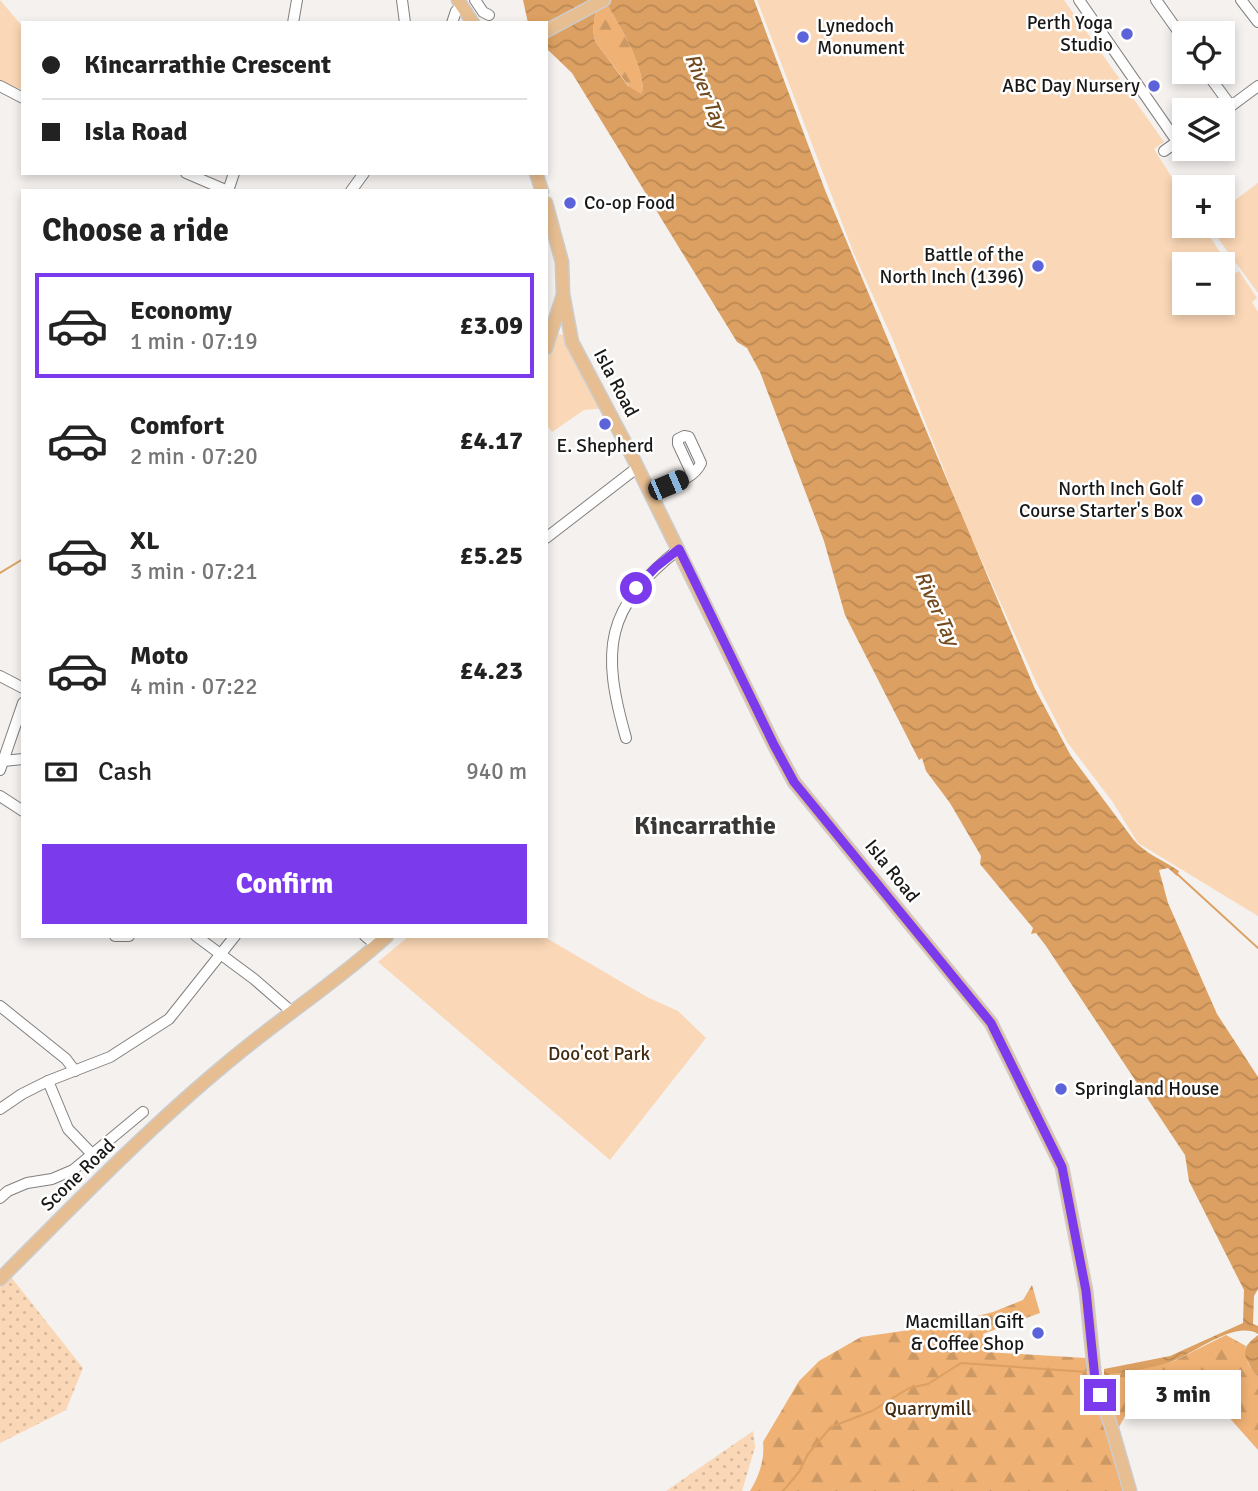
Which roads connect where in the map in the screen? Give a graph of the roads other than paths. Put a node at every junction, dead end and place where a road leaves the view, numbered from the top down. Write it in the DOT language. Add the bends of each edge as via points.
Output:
graph roads {
  1 [pos="298,0"];
  2 [pos="402,0"];
  3 [pos="475,0"];
  4 [pos="604,0"];
  5 [pos="1079,0"];
  6 [pos="1156,0"];
  7 [pos="1241,0"];
  8 [pos="460,3"];
  9 [pos="489,15"];
  10 [pos="293,21"];
  11 [pos="405,21"];
  12 [pos="453,21"];
  13 [pos="473,21"];
  14 [pos="1258,22"];
  15 [pos="1172,23"];
  16 [pos="548,31"];
  17 [pos="0,86"];
  18 [pos="1258,86"];
  19 [pos="21,97"];
  20 [pos="1235,103"];
  21 [pos="1172,126"];
  22 [pos="1172,146"];
  23 [pos="1164,151"];
  24 [pos="191,175"];
  25 [pos="223,189"];
  26 [pos="548,210"];
  27 [pos="563,294"];
  28 [pos="548,342"];
  29 [pos="638,467"];
  30 [pos="692,474"];
  31 [pos="651,493"];
  32 [pos="548,536"];
  33 [pos="679,549"];
  34 [pos="0,676"];
  35 [pos="21,687"];
  36 [pos="21,709"];
  37 [pos="626,738"];
  38 [pos="21,760"];
  39 [pos="2,765"];
  40 [pos="0,796"];
  41 [pos="21,810"];
  42 [pos="199,938"];
  43 [pos="232,938"];
  44 [pos="367,938"];
  45 [pos="385,938"];
  46 [pos="376,946"];
  47 [pos="221,953"];
  48 [pos="0,1006"];
  49 [pos="292,1012"];
  50 [pos="75,1071"];
  51 [pos="48,1082"];
  52 [pos="0,1109"];
  53 [pos="143,1112"];
  54 [pos="91,1153"];
  55 [pos="0,1198"];
  56 [pos="0,1279"];
  57 [pos="1130,1491"];
  1 -- 10 [label="street"];
  2 -- 11 [label="street"];
  3 -- 9 [label="street"];
  4 -- 16 [label="main road"];
  5 -- 21 [label="street"];
  6 -- 15 [label="street"];
  7 -- 14 [label="street"];
  8 -- 12 [label="street"];
  8 -- 13 [label="main road"];
  17 -- 19 [label="street"];
  18 -- 20 [label="street"];
  22 -- 23 [label="street"];
  24 -- 25 [label="street"];
  26 -- 27 [label="main road" via="562,262"];
  27 -- 28 [label="main road"];
  27 -- 29 [label="main road, Isla Road" via="572,342"];
  29 -- 31 [label="main road, Isla Road"];
  29 -- 32 [label="street"];
  30 -- 31 [label="street"];
  31 -- 33 [label="main road, Isla Road"];
  33 -- 37 [label="street" via="636,588 611,644 615,699"];
  33 -- 57 [label="main road, Isla Road" via="794,782 991,1023 1062,1167 1086,1291 1095,1379"];
  34 -- 35 [label="street"];
  36 -- 39 [label="street"];
  38 -- 39 [label="street"];
  40 -- 41 [label="street"];
  42 -- 47 [label="street"];
  43 -- 47 [label="street"];
  44 -- 46 [label="street"];
  45 -- 46 [label="main road, Scone Road"];
  46 -- 49 [label="main road, Scone Road"];
  47 -- 49 [label="street"];
  47 -- 50 [label="street" via="169,1019 110,1057"];
  48 -- 50 [label="street"];
  49 -- 56 [label="main road, Scone Road" via="173,1109"];
  50 -- 51 [label="street"];
  51 -- 52 [label="street"];
  51 -- 54 [label="street" via="68,1129"];
  53 -- 54 [label="street"];
  54 -- 55 [label="street" via="63,1176 27,1183"];
}
